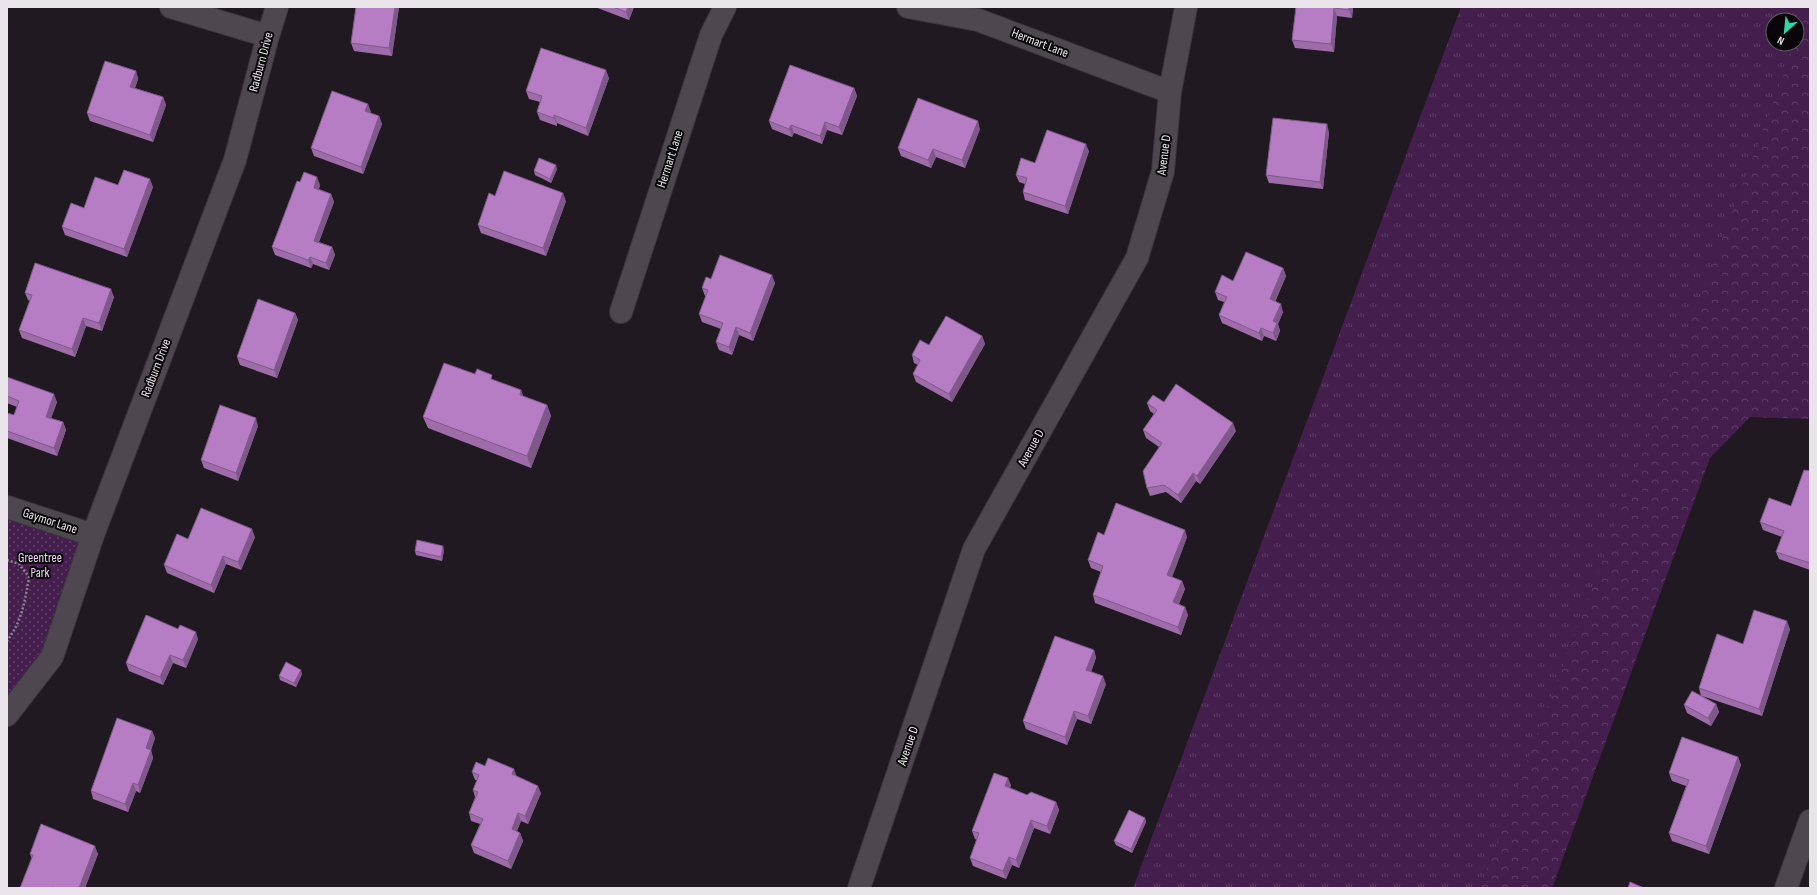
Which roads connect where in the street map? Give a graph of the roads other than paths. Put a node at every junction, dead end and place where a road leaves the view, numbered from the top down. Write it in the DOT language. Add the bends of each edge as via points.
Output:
graph roads {
  1 [pos="171,7"];
  2 [pos="277,7"];
  3 [pos="725,7"];
  4 [pos="908,7"];
  5 [pos="1186,7"];
  6 [pos="268,36"];
  7 [pos="1170,92"];
  8 [pos="621,312"];
  9 [pos="7,507"];
  10 [pos="93,535"];
  11 [pos="7,716"];
  12 [pos="1810,822"];
  13 [pos="860,888"];
  14 [pos="1786,888"];
  1 -- 6 [label="street"];
  2 -- 6 [label="street, Radburn Drive"];
  3 -- 8 [label="street, Hermart Lane" via="711,35"];
  4 -- 7 [label="street, Hermart Lane" via="978,20"];
  5 -- 7 [label="street, Avenue D"];
  6 -- 10 [label="street, Radburn Drive" via="235,160"];
  7 -- 13 [label="street, Avenue D" via="1164,171 1137,258 974,549"];
  9 -- 10 [label="street, Gaymor Lane"];
  10 -- 11 [label="street, Radburn Drive" via="52,658"];
  12 -- 14 [label="street"];
}
